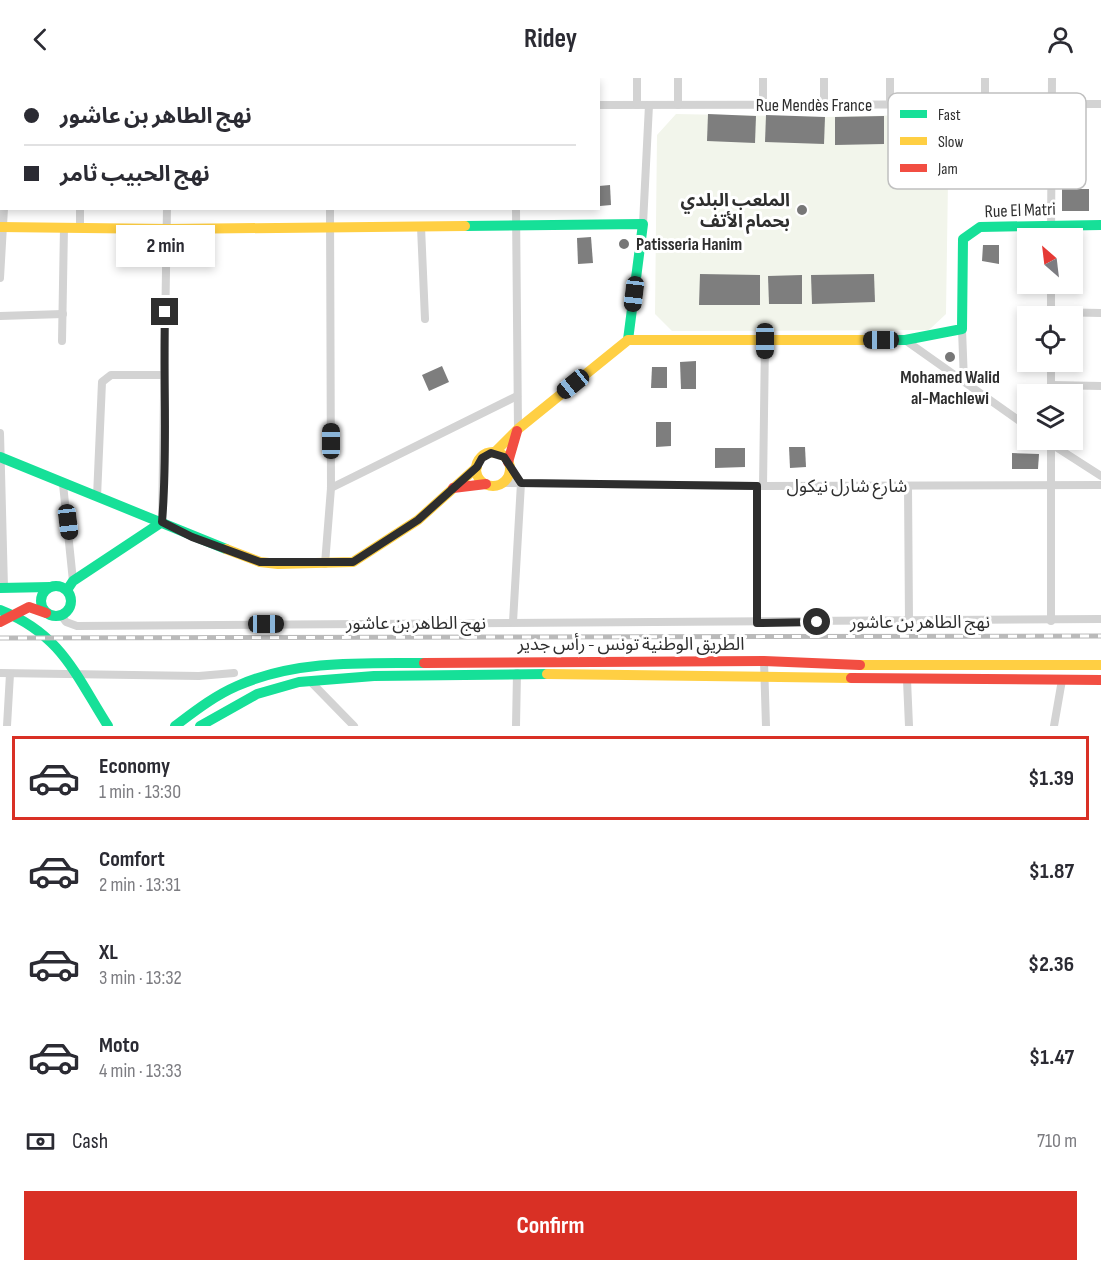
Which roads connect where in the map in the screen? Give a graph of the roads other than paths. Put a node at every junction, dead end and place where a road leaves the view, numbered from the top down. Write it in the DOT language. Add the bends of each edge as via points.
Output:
graph roads {
  1 [pos="637,78"];
  2 [pos="678,78"];
  3 [pos="763,78"];
  4 [pos="824,78"];
  5 [pos="600,105"];
  6 [pos="637,105"];
  7 [pos="649,105"];
  8 [pos="678,105"];
  9 [pos="763,105"];
  10 [pos="824,105"];
  11 [pos="888,105"];
  12 [pos="1052,189"];
  13 [pos="4,210"];
  14 [pos="80,210"];
  15 [pos="167,210"];
  16 [pos="330,210"];
  17 [pos="516,210"];
  18 [pos="643,224"];
  19 [pos="1052,225"];
  20 [pos="1101,225"];
  21 [pos="80,226"];
  22 [pos="516,226"];
  23 [pos="2,227"];
  24 [pos="64,227"];
  25 [pos="331,227"];
  26 [pos="421,227"];
  27 [pos="168,229"];
  28 [pos="0,278"];
  29 [pos="1083,313"];
  30 [pos="1101,313"];
  31 [pos="63,314"];
  32 [pos="0,316"];
  33 [pos="425,319"];
  34 [pos="962,330"];
  35 [pos="628,340"];
  36 [pos="905,340"];
  37 [pos="62,341"];
  38 [pos="765,341"];
  39 [pos="163,375"];
  40 [pos="964,382"];
  41 [pos="1083,386"];
  42 [pos="1101,386"];
  43 [pos="517,396"];
  44 [pos="1017,419"];
  45 [pos="518,429"];
  46 [pos="0,433"];
  47 [pos="1049,450"];
  48 [pos="1062,450"];
  49 [pos="494,453"];
  50 [pos="1,457"];
  51 [pos="509,465"];
  52 [pos="477,467"];
  53 [pos="1101,476"];
  54 [pos="502,483"];
  55 [pos="521,483"];
  56 [pos="63,484"];
  57 [pos="486,484"];
  58 [pos="1051,485"];
  59 [pos="1101,485"];
  60 [pos="760,486"];
  61 [pos="908,486"];
  62 [pos="331,488"];
  63 [pos="452,488"];
  64 [pos="97,496"];
  65 [pos="162,522"];
  66 [pos="325,564"];
  67 [pos="50,586"];
  68 [pos="70,586"];
  69 [pos="2,588"];
  70 [pos="0,610"];
  71 [pos="50,615"];
  72 [pos="61,615"];
  73 [pos="1101,620"];
  74 [pos="909,621"];
  75 [pos="1051,621"];
  76 [pos="0,622"];
  77 [pos="513,622"];
  78 [pos="757,623"];
  79 [pos="764,661"];
  80 [pos="1101,665"];
  81 [pos="234,673"];
  82 [pos="517,673"];
  83 [pos="0,674"];
  84 [pos="10,674"];
  85 [pos="764,675"];
  86 [pos="908,680"];
  87 [pos="1101,680"];
  88 [pos="310,681"];
  89 [pos="1062,681"];
  90 [pos="8,726"];
  91 [pos="108,726"];
  92 [pos="175,726"];
  93 [pos="200,726"];
  94 [pos="354,726"];
  95 [pos="516,726"];
  96 [pos="766,726"];
  97 [pos="909,726"];
  98 [pos="1054,726"];
  1 -- 6 [label="street"];
  2 -- 8 [label="street"];
  3 -- 9 [label="street"];
  4 -- 10 [label="street"];
  5 -- 6 [label="street, Rue Mendès France"];
  6 -- 7 [label="street, Rue Mendès France"];
  7 -- 8 [label="street, Rue Mendès France"];
  7 -- 18 [label="street"];
  8 -- 9 [label="street, Rue Mendès France"];
  9 -- 10 [label="street, Rue Mendès France"];
  10 -- 11 [label="street, Rue Mendès France"];
  12 -- 19 [label="street"];
  13 -- 23 [label="street"];
  14 -- 21 [label="street"];
  15 -- 27 [label="street"];
  16 -- 25 [label="street"];
  17 -- 22 [label="street"];
  18 -- 22 [label="main road"];
  18 -- 35 [label="main road"];
  19 -- 20 [label="main road, Rue El Matri"];
  19 -- 34 [label="main road, Rue El Matri" via="980,227 963,239"];
  21 -- 24 [label="main road"];
  21 -- 27 [label="main road"];
  22 -- 26 [label="main road"];
  22 -- 43 [label="street"];
  23 -- 24 [label="main road"];
  23 -- 28 [label="street"];
  24 -- 31 [label="street"];
  25 -- 26 [label="main road"];
  25 -- 27 [label="main road"];
  25 -- 62 [label="street"];
  26 -- 33 [label="street"];
  27 -- 39 [label="street"];
  29 -- 30 [label="street"];
  31 -- 32 [label="street"];
  31 -- 37 [label="street"];
  34 -- 36 [label="main road"];
  34 -- 40 [label="street"];
  35 -- 38 [label="main road"];
  35 -- 45 [label="main road"];
  36 -- 38 [label="main road"];
  36 -- 40 [label="street"];
  38 -- 60 [label="street"];
  39 -- 64 [label="street" via="111,375 102,382"];
  39 -- 65 [label="street"];
  40 -- 44 [label="street"];
  41 -- 42 [label="street"];
  43 -- 45 [label="street"];
  43 -- 62 [label="street"];
  45 -- 49 [label="main road"];
  45 -- 51 [label="main road"];
  46 -- 50 [label="street"];
  47 -- 58 [label="street"];
  48 -- 53 [label="street"];
  49 -- 51 [label="main road"];
  49 -- 52 [label="main road" via="484,455"];
  50 -- 56 [label="main road"];
  50 -- 69 [label="street"];
  51 -- 54 [label="main road"];
  51 -- 55 [label="street"];
  52 -- 57 [label="main road" via="478,477"];
  52 -- 63 [label="main road"];
  54 -- 55 [label="street, شارع شارل نيكول"];
  54 -- 57 [label="main road"];
  55 -- 60 [label="street, شارع شارل نيكول"];
  55 -- 77 [label="street"];
  56 -- 64 [label="main road"];
  56 -- 68 [label="street"];
  57 -- 63 [label="main road"];
  58 -- 59 [label="street, شارع شارل نيكول"];
  58 -- 61 [label="street, شارع شارل نيكول"];
  58 -- 75 [label="street"];
  60 -- 61 [label="street, شارع شارل نيكول"];
  60 -- 78 [label="street"];
  61 -- 74 [label="street"];
  62 -- 66 [label="street"];
  63 -- 66 [label="main road" via="418,520 369,553 353,562"];
  64 -- 65 [label="main road"];
  65 -- 66 [label="main road" via="260,562"];
  65 -- 68 [label="main road"];
  67 -- 68 [label="main road"];
  67 -- 69 [label="main road"];
  67 -- 71 [label="main road" via="40,600"];
  68 -- 72 [label="main road" via="70,607"];
  70 -- 91 [label="main road" via="42,629 70,663"];
  71 -- 72 [label="main road"];
  71 -- 76 [label="main road" via="29,607"];
  72 -- 77 [label="street, نهج الطاهر بن عاشور" via="77,626"];
  73 -- 75 [label="street, نهج الطاهر بن عاشور"];
  74 -- 75 [label="street, نهج الطاهر بن عاشور"];
  74 -- 78 [label="street, نهج الطاهر بن عاشور"];
  77 -- 78 [label="street, نهج الطاهر بن عاشور"];
  79 -- 80 [label="main road, الطريق الوطنية تونس - رأس جدير" via="896,666"];
  79 -- 85 [label="street"];
  79 -- 92 [label="main road, الطريق الوطنية تونس - رأس جدير" via="385,662 307,668 253,679 221,694"];
  81 -- 84 [label="street"];
  82 -- 85 [label="main road, الطريق الوطنية تونس - رأس جدير"];
  82 -- 88 [label="main road, الطريق الوطنية تونس - رأس جدير"];
  82 -- 95 [label="street"];
  83 -- 84 [label="street"];
  84 -- 90 [label="street"];
  85 -- 86 [label="main road, الطريق الوطنية تونس - رأس جدير"];
  85 -- 96 [label="street"];
  86 -- 89 [label="main road, الطريق الوطنية تونس - رأس جدير"];
  86 -- 97 [label="street"];
  87 -- 89 [label="main road, الطريق الوطنية تونس - رأس جدير"];
  88 -- 93 [label="main road, الطريق الوطنية تونس - رأس جدير" via="275,687 243,700"];
  88 -- 94 [label="street"];
  89 -- 98 [label="street"];
}
